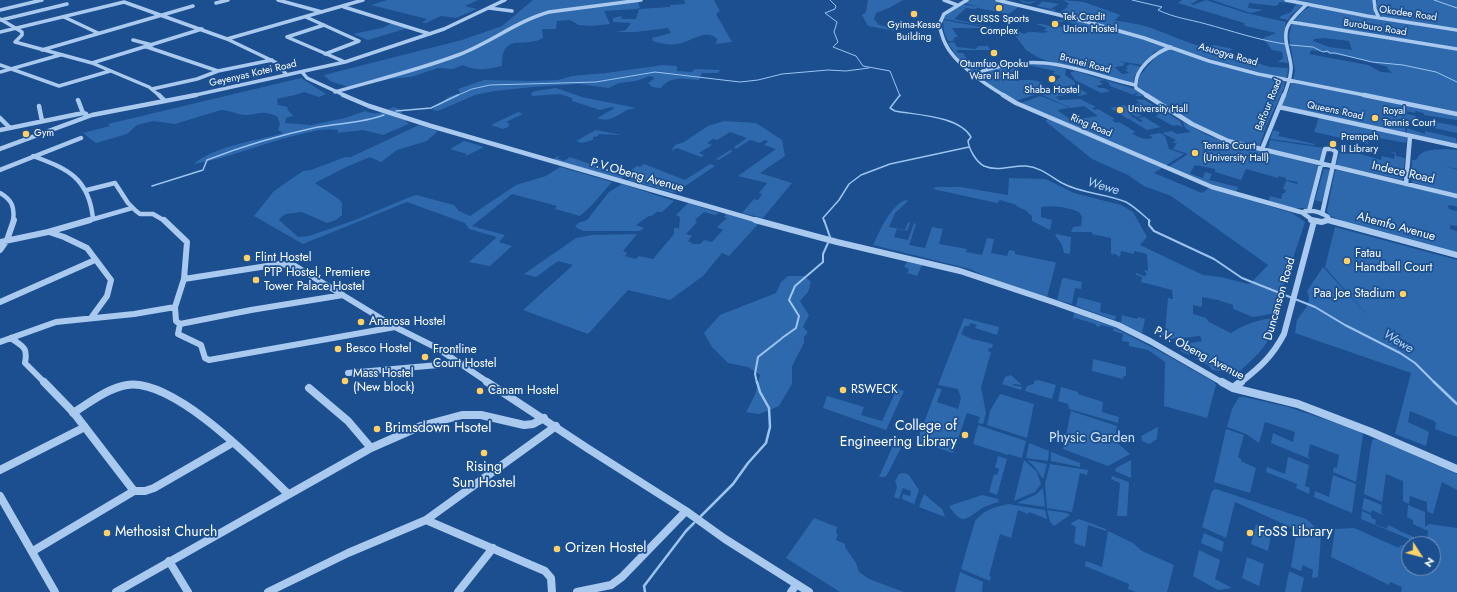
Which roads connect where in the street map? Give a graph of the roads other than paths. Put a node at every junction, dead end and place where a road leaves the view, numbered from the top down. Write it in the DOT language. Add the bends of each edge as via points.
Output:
graph roads {
  1 [pos="42,0"];
  2 [pos="228,0"];
  3 [pos="278,0"];
  4 [pos="363,0"];
  5 [pos="503,0"];
  6 [pos="640,0"];
  7 [pos="944,0"];
  8 [pos="967,0"];
  9 [pos="997,0"];
  10 [pos="1286,0"];
  11 [pos="1374,0"];
  12 [pos="122,1"];
  13 [pos="216,3"];
  14 [pos="67,4"];
  15 [pos="1307,4"];
  16 [pos="957,5"];
  17 [pos="193,6"];
  18 [pos="343,6"];
  19 [pos="488,8"];
  20 [pos="0,10"];
  21 [pos="512,11"];
  22 [pos="323,12"];
  23 [pos="160,15"];
  24 [pos="64,16"];
  25 [pos="306,17"];
  26 [pos="1379,18"];
  27 [pos="1,20"];
  28 [pos="1291,22"];
  29 [pos="324,25"];
  30 [pos="17,28"];
  31 [pos="202,29"];
  32 [pos="1457,30"];
  33 [pos="0,32"];
  34 [pos="98,33"];
  35 [pos="430,34"];
  36 [pos="227,39"];
  37 [pos="133,40"];
  38 [pos="152,45"];
  39 [pos="147,47"];
  40 [pos="1170,47"];
  41 [pos="1457,49"];
  42 [pos="42,50"];
  43 [pos="324,54"];
  44 [pos="61,55"];
  45 [pos="272,60"];
  46 [pos="345,62"];
  47 [pos="92,63"];
  48 [pos="0,65"];
  49 [pos="12,69"];
  50 [pos="110,71"];
  51 [pos="218,71"];
  52 [pos="0,72"];
  53 [pos="302,72"];
  54 [pos="287,75"];
  55 [pos="972,75"];
  56 [pos="1289,80"];
  57 [pos="1136,87"];
  58 [pos="152,89"];
  59 [pos="335,92"];
  60 [pos="78,100"];
  61 [pos="165,101"];
  62 [pos="39,106"];
  63 [pos="1279,107"];
  64 [pos="83,113"];
  65 [pos="1457,114"];
  66 [pos="92,115"];
  67 [pos="0,118"];
  68 [pos="42,121"];
  69 [pos="10,128"];
  70 [pos="0,130"];
  71 [pos="1410,136"];
  72 [pos="81,138"];
  73 [pos="1457,146"];
  74 [pos="0,149"];
  75 [pos="1262,149"];
  76 [pos="33,156"];
  77 [pos="1321,164"];
  78 [pos="1332,167"];
  79 [pos="0,170"];
  80 [pos="1406,184"];
  81 [pos="86,190"];
  82 [pos="0,193"];
  83 [pos="1457,196"];
  84 [pos="132,208"];
  85 [pos="1306,212"];
  86 [pos="1322,214"];
  87 [pos="93,219"];
  88 [pos="1328,220"];
  89 [pos="1314,221"];
  90 [pos="48,232"];
  91 [pos="8,240"];
  92 [pos="0,242"];
  93 [pos="0,250"];
  94 [pos="1457,255"];
  95 [pos="95,260"];
  96 [pos="975,277"];
  97 [pos="184,279"];
  98 [pos="343,295"];
  99 [pos="0,302"];
  100 [pos="175,307"];
  101 [pos="91,318"];
  102 [pos="180,324"];
  103 [pos="395,327"];
  104 [pos="11,338"];
  105 [pos="0,342"];
  106 [pos="461,363"];
  107 [pos="348,373"];
  108 [pos="309,388"];
  109 [pos="1233,388"];
  110 [pos="73,413"];
  111 [pos="544,418"];
  112 [pos="556,426"];
  113 [pos="85,427"];
  114 [pos="232,443"];
  115 [pos="371,448"];
  116 [pos="1457,469"];
  117 [pos="0,470"];
  118 [pos="134,491"];
  119 [pos="288,494"];
  120 [pos="0,496"];
  121 [pos="686,511"];
  122 [pos="426,520"];
  123 [pos="493,548"];
  124 [pos="33,551"];
  125 [pos="169,561"];
  126 [pos="794,588"];
  127 [pos="55,592"];
  128 [pos="116,592"];
  129 [pos="188,592"];
  130 [pos="268,592"];
  131 [pos="458,592"];
  132 [pos="552,592"];
  133 [pos="577,592"];
  134 [pos="809,592"];
  1 -- 20 [label="street"];
  2 -- 13 [label="street"];
  3 -- 22 [label="street"];
  4 -- 18 [label="street"];
  5 -- 19 [label="street, Geyenyas Kotei Road"];
  6 -- 59 [label="street" via="535,16 458,55"];
  7 -- 16 [label="street"];
  8 -- 16 [label="street, Ring Road"];
  9 -- 40 [label="street, Asuogya Road" via="1055,12"];
  10 -- 15 [label="street, Okodee Road"];
  11 -- 26 [label="street"];
  12 -- 23 [label="street"];
  12 -- 24 [label="street"];
  14 -- 27 [label="street"];
  15 -- 26 [label="street, Okodee Road"];
  15 -- 28 [label="street, Baffour Road"];
  16 -- 55 [label="street, Ring Road" via="944,14 939,25 945,44"];
  17 -- 23 [label="street"];
  18 -- 22 [label="street"];
  18 -- 35 [label="street"];
  19 -- 21 [label="street"];
  19 -- 35 [label="street, Geyenyas Kotei Road"];
  22 -- 25 [label="street"];
  23 -- 31 [label="street"];
  23 -- 34 [label="street"];
  24 -- 30 [label="street"];
  24 -- 34 [label="street"];
  25 -- 29 [label="street"];
  25 -- 36 [label="street"];
  26 -- 32 [label="street, Okodee Road"];
  27 -- 30 [label="street"];
  28 -- 41 [label="street, Buroburo Road"];
  28 -- 56 [label="street, Baffour Road" via="1286,33 1290,60"];
  29 -- 43 [label="street" via="359,41"];
  29 -- 43 [label="street" via="287,37"];
  30 -- 33 [label="street"];
  30 -- 42 [label="street" via="22,35 15,42"];
  31 -- 36 [label="street"];
  31 -- 38 [label="street"];
  34 -- 42 [label="street"];
  35 -- 46 [label="street, Geyenyas Kotei Road"];
  36 -- 45 [label="street"];
  37 -- 38 [label="street"];
  38 -- 39 [label="street"];
  39 -- 47 [label="street"];
  39 -- 51 [label="street"];
  40 -- 56 [label="street, Asuogya Road" via="1209,61"];
  40 -- 57 [label="street" via="1157,53 1143,67"];
  42 -- 44 [label="street"];
  43 -- 46 [label="street"];
  44 -- 47 [label="street"];
  44 -- 49 [label="street"];
  45 -- 51 [label="street"];
  45 -- 54 [label="street"];
  46 -- 53 [label="street, Geyenyas Kotei Road"];
  47 -- 50 [label="street"];
  48 -- 49 [label="street"];
  49 -- 50 [label="street" via="59,86"];
  49 -- 52 [label="street"];
  50 -- 58 [label="street"];
  51 -- 58 [label="street" via="197,79"];
  53 -- 54 [label="street, Geyenyas Kotei Road"];
  53 -- 59 [label="street, P.V.Obeng Avenue" via="306,78"];
  54 -- 61 [label="street, Geyenyas Kotei Road"];
  55 -- 57 [label="street, Brunei Road" via="994,68 1050,63"];
  55 -- 85 [label="street, Ring Road" via="1016,103 1207,185"];
  56 -- 63 [label="street, Baffour Road"];
  56 -- 65 [label="street, Asuogya Road"];
  57 -- 75 [label="street, Brunei Road" via="1162,107 1196,127 1228,141"];
  58 -- 61 [label="street"];
  59 -- 96 [label="street, P.V.Obeng Avenue" via="431,126 673,197"];
  60 -- 64 [label="street"];
  61 -- 66 [label="street, Geyenyas Kotei Road"];
  62 -- 68 [label="street"];
  63 -- 71 [label="street, Queens Road"];
  63 -- 75 [label="street, Baffour Road"];
  64 -- 66 [label="street"];
  64 -- 68 [label="street"];
  66 -- 74 [label="street, Geyenyas Kotei Road"];
  67 -- 69 [label="street"];
  68 -- 69 [label="street"];
  69 -- 70 [label="street"];
  71 -- 73 [label="street, Queens Road"];
  71 -- 80 [label="street"];
  72 -- 76 [label="street"];
  75 -- 77 [label="street, Indece Road"];
  76 -- 79 [label="street"];
  76 -- 81 [label="street" via="68,171"];
  77 -- 78 [label="street, Indece Road"];
  77 -- 78 [label="street" via="1325,149 1330,149 1336,152"];
  77 -- 85 [label="street" via="1313,200"];
  78 -- 80 [label="street, Indece Road"];
  78 -- 86 [label="street"];
  80 -- 83 [label="street, Indece Road"];
  81 -- 84 [label="street" via="115,183"];
  81 -- 87 [label="street" via="93,206"];
  82 -- 91 [label="street" via="10,200 12,206 13,224"];
  84 -- 87 [label="street"];
  84 -- 97 [label="street" via="143,215 156,216 187,242"];
  85 -- 86 [label="street, Ring Road"];
  85 -- 89 [label="street" via="1307,218"];
  86 -- 88 [label="street" via="1328,217"];
  87 -- 90 [label="street"];
  88 -- 89 [label="street"];
  88 -- 94 [label="street, Ahemfo Avenue"];
  89 -- 109 [label="street, Duncanson Road" via="1284,334 1269,359"];
  90 -- 91 [label="street"];
  90 -- 95 [label="street" via="81,244 93,254"];
  91 -- 92 [label="street"];
  91 -- 93 [label="street"];
  95 -- 99 [label="street"];
  95 -- 101 [label="street" via="111,280 111,286 105,302"];
  96 -- 109 [label="street, P.V. Obeng Avenue" via="1118,325"];
  97 -- 98 [label="street" via="288,264"];
  97 -- 100 [label="street"];
  98 -- 102 [label="street"];
  98 -- 103 [label="street"];
  100 -- 101 [label="street"];
  100 -- 102 [label="street" via="176,321"];
  101 -- 104 [label="street" via="56,322"];
  102 -- 103 [label="street" via="178,334 182,338 198,343 205,358 209,360"];
  103 -- 106 [label="street"];
  104 -- 105 [label="street"];
  104 -- 110 [label="street" via="25,349 28,367"];
  106 -- 107 [label="street"];
  106 -- 111 [label="street"];
  108 -- 115 [label="street" via="348,422"];
  109 -- 116 [label="street, P.V. Obeng Avenue" via="1298,404"];
  110 -- 113 [label="street"];
  110 -- 114 [label="street" via="114,390 127,385 139,385 164,393 208,420"];
  111 -- 112 [label="street"];
  111 -- 115 [label="street" via="532,425 522,425 475,414 455,416 403,433"];
  112 -- 121 [label="street"];
  112 -- 122 [label="street"];
  113 -- 117 [label="street"];
  113 -- 118 [label="street" via="103,454"];
  114 -- 118 [label="street" via="154,488"];
  114 -- 119 [label="street" via="241,448"];
  115 -- 119 [label="street"];
  118 -- 124 [label="street"];
  119 -- 125 [label="street"];
  120 -- 124 [label="street"];
  121 -- 126 [label="street"];
  121 -- 133 [label="street" via="622,577 611,584"];
  122 -- 123 [label="street"];
  122 -- 130 [label="street" via="348,553"];
  123 -- 131 [label="street"];
  123 -- 132 [label="street" via="545,571 550,578"];
  124 -- 127 [label="street"];
  125 -- 128 [label="street"];
  125 -- 129 [label="street"];
  126 -- 134 [label="street"];
}
